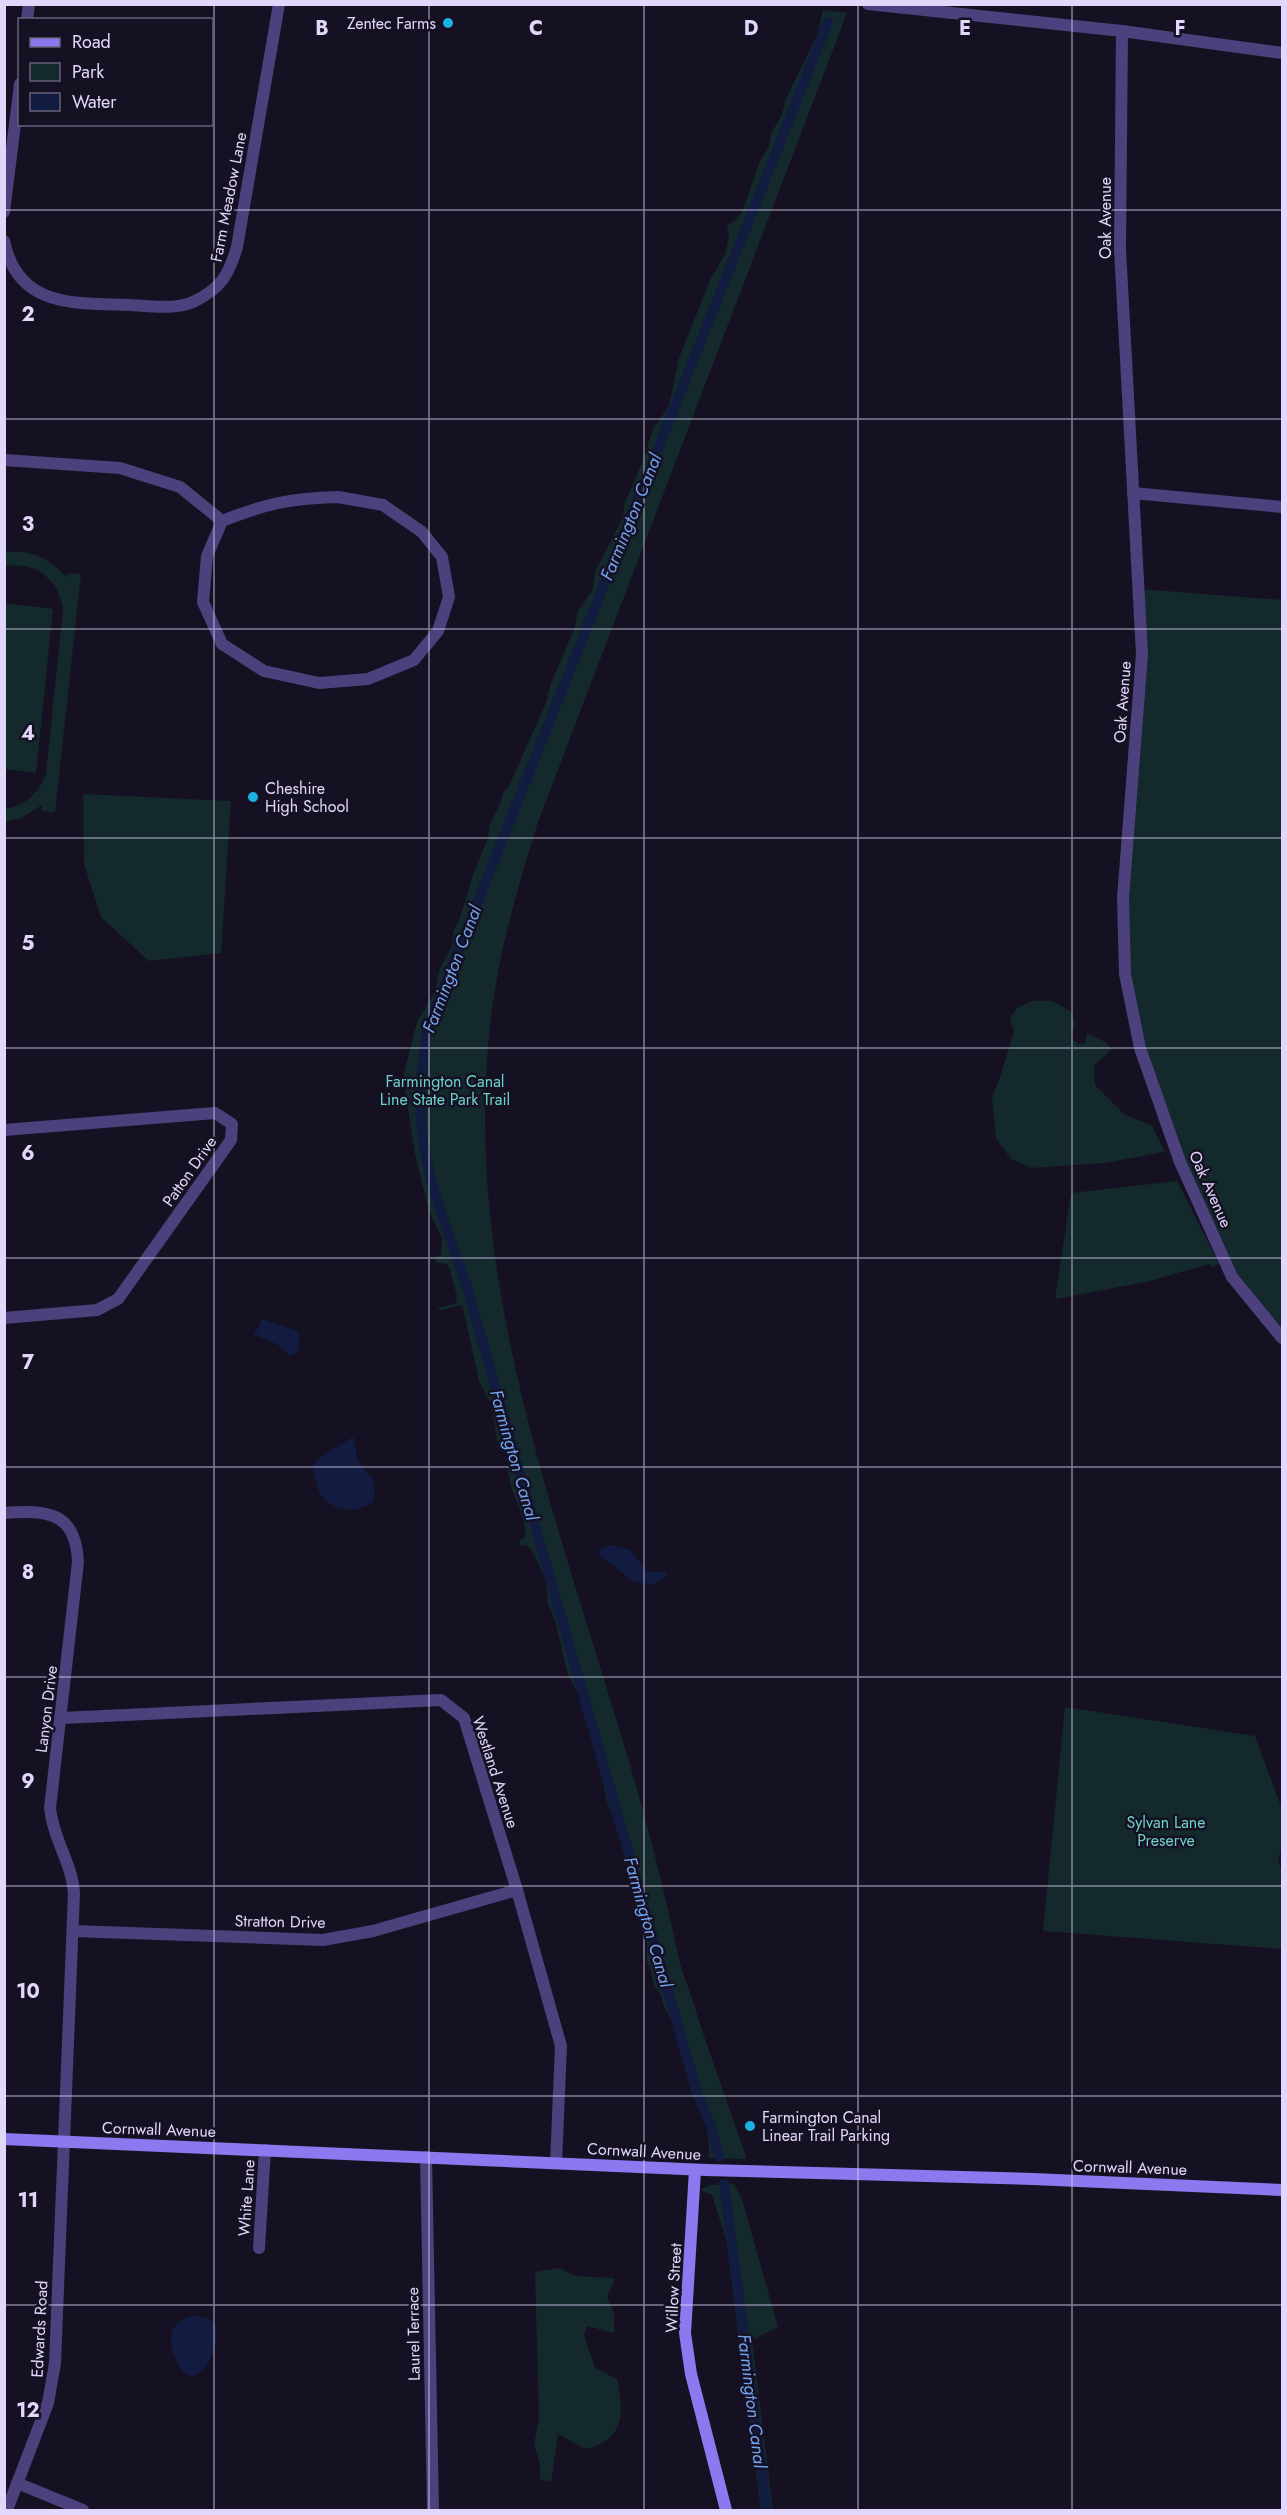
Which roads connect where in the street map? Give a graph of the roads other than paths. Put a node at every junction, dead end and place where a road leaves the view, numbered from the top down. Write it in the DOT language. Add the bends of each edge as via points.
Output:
graph roads {
  1 [pos="279,4"];
  2 [pos="868,4"];
  3 [pos="1122,32"];
  4 [pos="1282,53"];
  5 [pos="18,100"];
  6 [pos="4,212"];
  7 [pos="4,241"];
  8 [pos="4,460"];
  9 [pos="1133,493"];
  10 [pos="1282,507"];
  11 [pos="222,521"];
  12 [pos="4,1130"];
  13 [pos="4,1318"];
  14 [pos="1282,1338"];
  15 [pos="4,1513"];
  16 [pos="62,1718"];
  17 [pos="517,1890"];
  18 [pos="73,1931"];
  19 [pos="4,2139"];
  20 [pos="64,2142"];
  21 [pos="265,2150"];
  22 [pos="426,2157"];
  23 [pos="556,2163"];
  24 [pos="695,2170"];
  25 [pos="1282,2190"];
  26 [pos="259,2248"];
  27 [pos="17,2483"];
  28 [pos="7,2511"];
  29 [pos="83,2511"];
  30 [pos="433,2511"];
  31 [pos="726,2511"];
  1 -- 7 [label="street, Farm Meadow Lane" via="237,247 230,272 214,289 192,302 170,307 65,302 39,294 21,280"];
  2 -- 3 [label="street"];
  3 -- 4 [label="street"];
  3 -- 9 [label="street, Oak Avenue" via="1120,249"];
  5 -- 6 [label="street"];
  8 -- 11 [label="street" via="120,468 180,487"];
  9 -- 10 [label="street"];
  9 -- 14 [label="street, Oak Avenue" via="1142,654 1123,898 1125,974 1140,1048 1180,1162 1232,1277"];
  11 -- 11 [label="street" via="207,556 203,602 222,645 264,671 319,683 368,679 414,660 438,631 449,597 442,557 422,532 382,505 338,497 298,498"];
  12 -- 13 [label="street, Patton Drive" via="215,1113 232,1124 231,1140 118,1299 97,1310"];
  15 -- 16 [label="street, Lanyon Drive" via="51,1514 62,1519 75,1539 77,1572"];
  16 -- 17 [label="street, Westland Avenue" via="441,1700 464,1718"];
  16 -- 18 [label="street, Lanyon Drive" via="50,1808 73,1879"];
  17 -- 18 [label="street, Stratton Drive" via="373,1931 323,1940"];
  17 -- 23 [label="street, Westland Avenue" via="561,2046"];
  18 -- 20 [label="street, Lanyon Drive"];
  19 -- 20 [label="street, Cornwall Avenue"];
  20 -- 21 [label="street, Cornwall Avenue"];
  20 -- 27 [label="street, Edwards Road" via="52,2388"];
  21 -- 22 [label="street, Cornwall Avenue"];
  21 -- 26 [label="street, White Lane"];
  22 -- 23 [label="street, Cornwall Avenue"];
  22 -- 30 [label="street, Laurel Terrace"];
  23 -- 24 [label="street, Cornwall Avenue"];
  24 -- 25 [label="street, Cornwall Avenue"];
  24 -- 31 [label="street, Willow Street" via="685,2333 691,2374"];
  27 -- 28 [label="street, Edwards Road"];
  27 -- 29 [label="street"];
}
